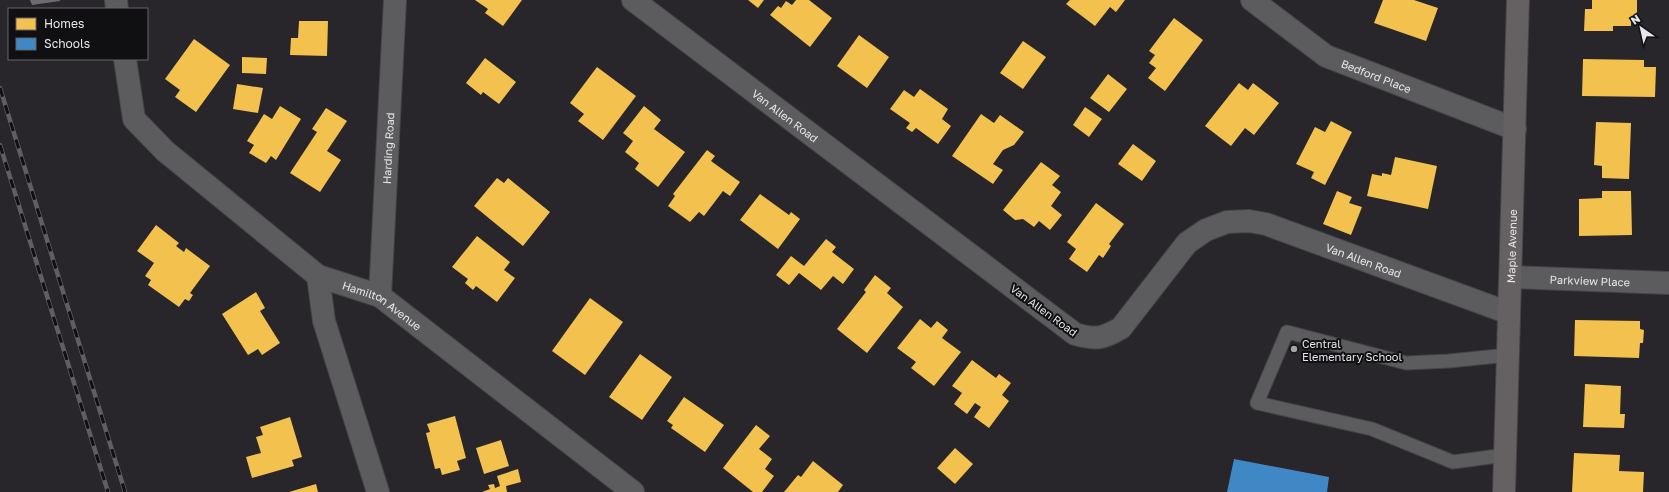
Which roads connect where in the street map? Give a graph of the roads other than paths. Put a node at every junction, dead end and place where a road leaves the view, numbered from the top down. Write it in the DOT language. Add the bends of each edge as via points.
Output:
graph roads {
  1 [pos="395,0"];
  2 [pos="633,0"];
  3 [pos="1252,0"];
  4 [pos="1518,0"];
  5 [pos="126,60"];
  6 [pos="1515,129"];
  7 [pos="318,276"];
  8 [pos="1510,277"];
  9 [pos="1669,283"];
  10 [pos="380,296"];
  11 [pos="1509,313"];
  12 [pos="1508,355"];
  13 [pos="1505,455"];
  14 [pos="378,492"];
  15 [pos="633,492"];
  16 [pos="1504,492"];
  1 -- 10 [label="street, Harding Road"];
  2 -- 11 [label="street, Van Allen Road" via="1075,334 1091,339 1107,336 1121,328 1187,243 1206,230 1227,222 1249,221 1266,224"];
  3 -- 6 [label="street, Bedford Place" via="1326,56"];
  4 -- 6 [label="main road, Maple Avenue"];
  5 -- 7 [label="street, Hamilton Avenue" via="134,119 165,151"];
  6 -- 8 [label="main road, Maple Avenue"];
  7 -- 10 [label="street, Hamilton Avenue"];
  7 -- 14 [label="street" via="324,321"];
  8 -- 9 [label="street, Parkview Place"];
  8 -- 11 [label="main road, Maple Avenue"];
  10 -- 15 [label="street, Hamilton Avenue"];
  11 -- 12 [label="main road, Maple Avenue"];
  12 -- 13 [label="main road, Maple Avenue"];
  12 -- 13 [label="lane" via="1406,362 1287,332 1257,403 1372,429 1453,462"];
  13 -- 16 [label="main road, Maple Avenue"];
}
